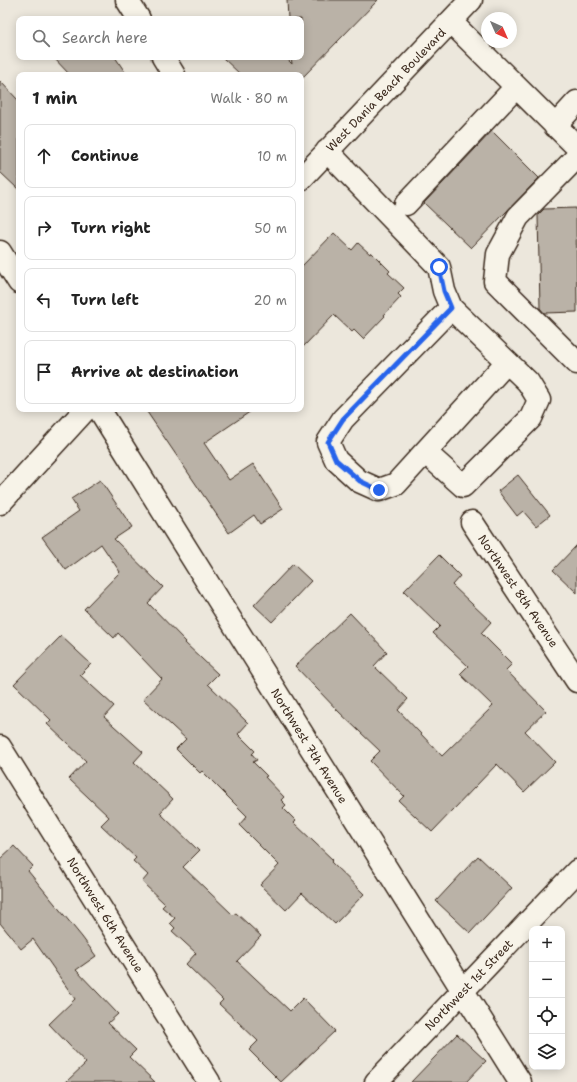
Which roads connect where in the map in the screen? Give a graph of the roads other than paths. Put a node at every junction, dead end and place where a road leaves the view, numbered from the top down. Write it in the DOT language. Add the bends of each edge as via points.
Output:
graph roads {
  1 [pos="127,0"];
  2 [pos="471,0"];
  3 [pos="137,16"];
  4 [pos="451,22"];
  5 [pos="165,60"];
  6 [pos="172,72"];
  7 [pos="516,87"];
  8 [pos="577,102"];
  9 [pos="555,126"];
  10 [pos="577,147"];
  11 [pos="327,151"];
  12 [pos="577,157"];
  13 [pos="304,176"];
  14 [pos="406,204"];
  15 [pos="0,252"];
  16 [pos="16,277"];
  17 [pos="451,308"];
  18 [pos="507,362"];
  19 [pos="577,363"];
  20 [pos="83,412"];
  21 [pos="101,412"];
  22 [pos="425,452"];
  23 [pos="0,503"];
  24 [pos="472,522"];
  25 [pos="577,681"];
  26 [pos="0,747"];
  27 [pos="574,881"];
  28 [pos="463,992"];
  29 [pos="209,1082"];
  30 [pos="376,1082"];
  31 [pos="520,1082"];
  1 -- 3 [label="street"];
  2 -- 4 [label="street, West Dania Beach Boulevard"];
  4 -- 7 [label="street"];
  4 -- 11 [label="street, West Dania Beach Boulevard"];
  5 -- 6 [label="street"];
  7 -- 9 [label="street"];
  7 -- 14 [label="street"];
  8 -- 9 [label="street"];
  9 -- 10 [label="street"];
  11 -- 13 [label="street, West Dania Beach Boulevard"];
  11 -- 17 [label="street" via="439,267"];
  12 -- 19 [label="street" via="518,217 498,254 494,280"];
  15 -- 16 [label="street"];
  17 -- 18 [label="street"];
  17 -- 22 [label="street" via="343,419 328,442 336,460 360,481 379,490 396,484"];
  18 -- 22 [label="street"];
  18 -- 22 [label="street" via="528,382 539,400 531,418 463,486"];
  20 -- 23 [label="street"];
  21 -- 28 [label="street, Northwest 7th Avenue"];
  24 -- 25 [label="street, Northwest 8th Avenue"];
  26 -- 29 [label="street, Northwest 6th Avenue"];
  27 -- 28 [label="street, Northwest 1st Street"];
  28 -- 30 [label="street, Northwest 1st Street"];
  28 -- 31 [label="street, Northwest 7th Avenue"];
}
